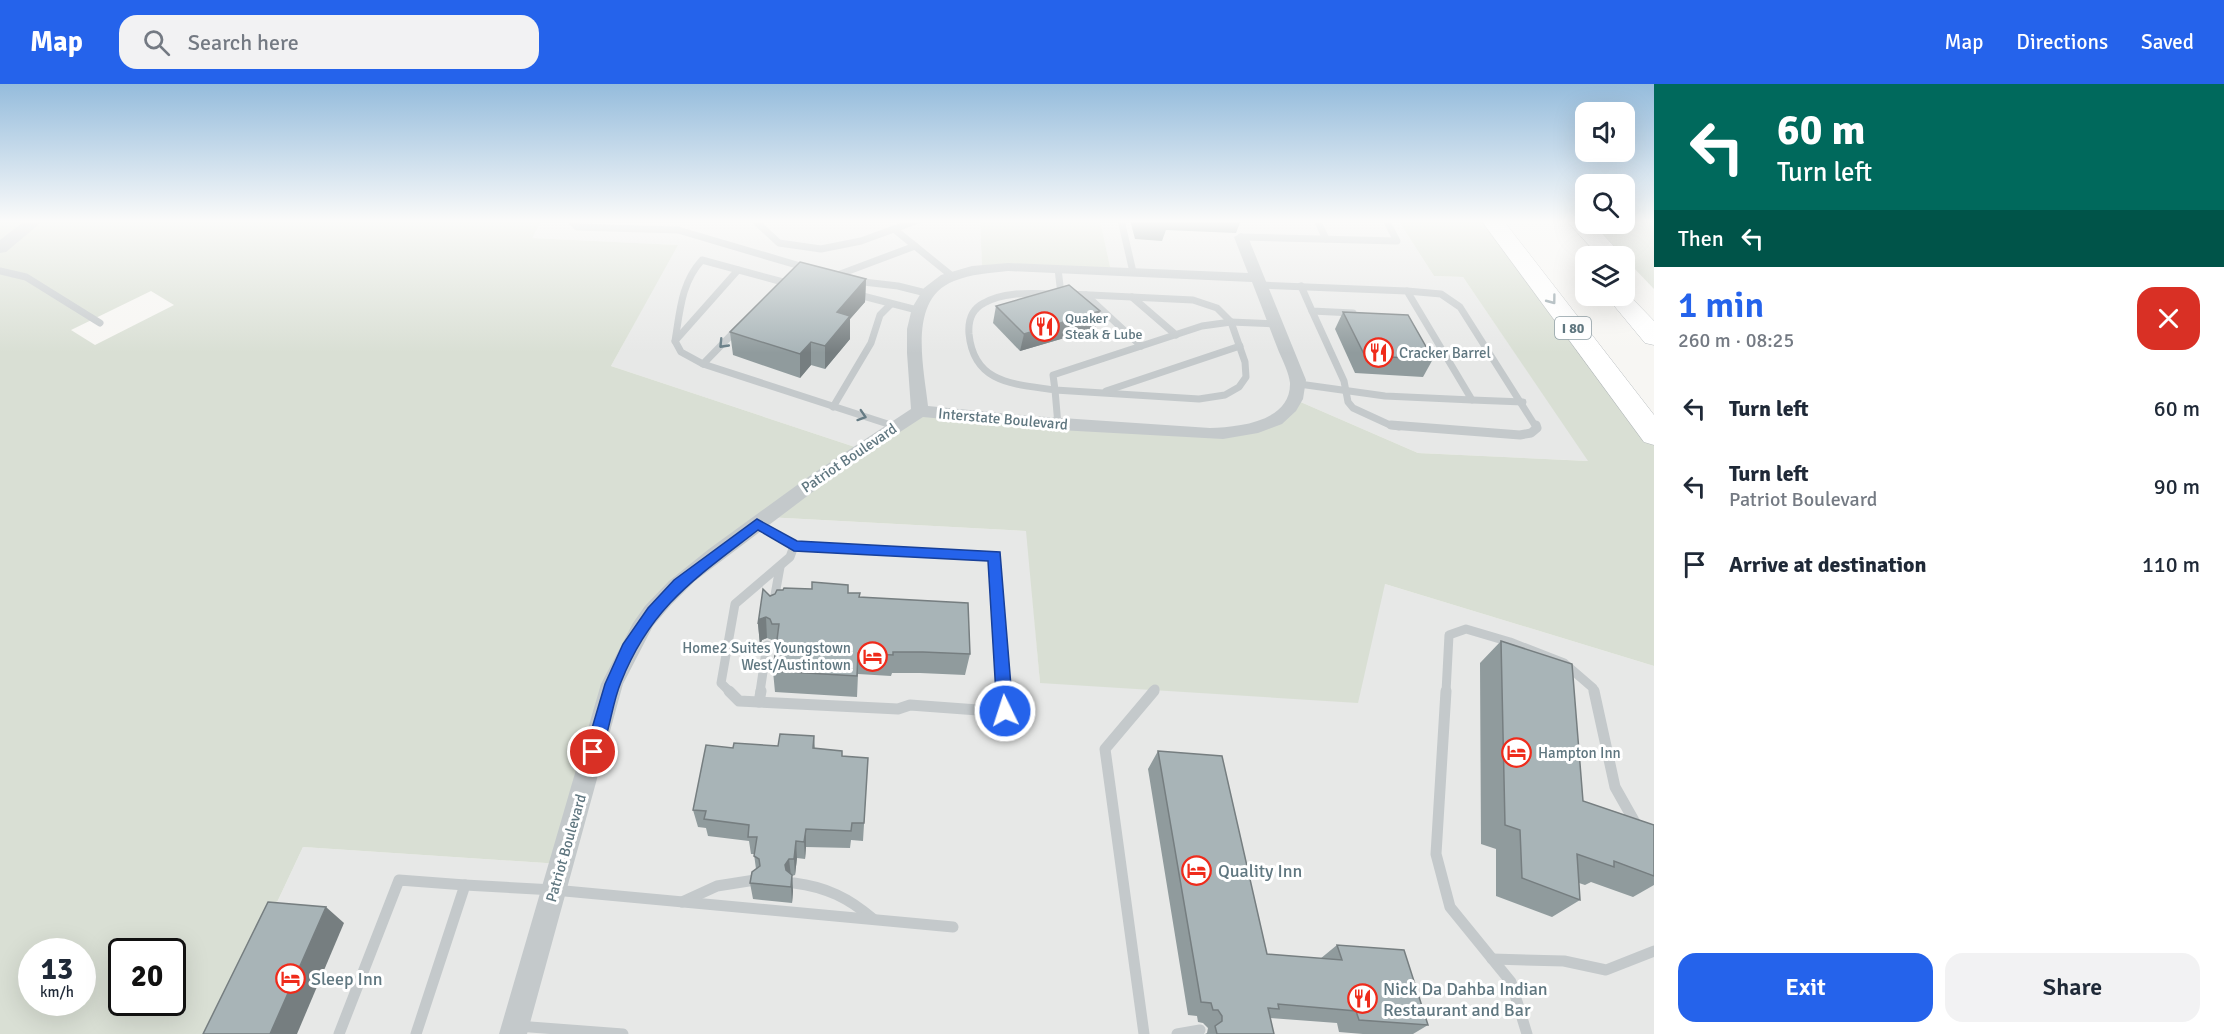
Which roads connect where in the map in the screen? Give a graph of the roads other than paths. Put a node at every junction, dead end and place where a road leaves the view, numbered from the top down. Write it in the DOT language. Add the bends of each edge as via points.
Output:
graph roads {
  1 [pos="697,264"];
  2 [pos="718,264"];
  3 [pos="796,264"];
  4 [pos="866,264"];
  5 [pos="938,264"];
  6 [pos="1131,264"];
  7 [pos="1252,264"];
  8 [pos="1525,264"];
  9 [pos="812,269"];
  10 [pos="1058,269"];
  11 [pos="738,270"];
  12 [pos="0,271"];
  13 [pos="824,272"];
  14 [pos="1133,272"];
  15 [pos="835,276"];
  16 [pos="952,276"];
  17 [pos="1258,281"];
  18 [pos="1301,286"];
  19 [pos="775,291"];
  20 [pos="1407,291"];
  21 [pos="846,292"];
  22 [pos="926,293"];
  23 [pos="1635,293"];
  24 [pos="1061,294"];
  25 [pos="1086,295"];
  26 [pos="1132,297"];
  27 [pos="1654,303"];
  28 [pos="891,304"];
  29 [pos="1635,304"];
  30 [pos="917,310"];
  31 [pos="1312,311"];
  32 [pos="1367,314"];
  33 [pos="1411,315"];
  34 [pos="1422,316"];
  35 [pos="1231,322"];
  36 [pos="100,323"];
  37 [pos="743,323"];
  38 [pos="1276,324"];
  39 [pos="1176,335"];
  40 [pos="1654,337"];
  41 [pos="675,341"];
  42 [pos="1142,346"];
  43 [pos="1240,346"];
  44 [pos="704,364"];
  45 [pos="1299,384"];
  46 [pos="1055,390"];
  47 [pos="1347,391"];
  48 [pos="1102,393"];
  49 [pos="1472,400"];
  50 [pos="1523,402"];
  51 [pos="833,406"];
  52 [pos="920,411"];
  53 [pos="1058,425"];
  54 [pos="894,426"];
  55 [pos="1654,435"];
  56 [pos="757,524"];
  57 [pos="794,546"];
  58 [pos="780,567"];
  59 [pos="772,611"];
  60 [pos="767,645"];
  61 [pos="1155,689"];
  62 [pos="759,702"];
  63 [pos="1642,835"];
  64 [pos="755,880"];
  65 [pos="794,883"];
  66 [pos="465,885"];
  67 [pos="554,890"];
  68 [pos="682,902"];
  69 [pos="873,920"];
  70 [pos="953,927"];
  71 [pos="1654,951"];
  72 [pos="1492,959"];
  73 [pos="514,1030"];
  74 [pos="1200,1030"];
  75 [pos="604,1033"];
  76 [pos="339,1034"];
  77 [pos="416,1034"];
  78 [pos="623,1034"];
  79 [pos="1144,1034"];
  80 [pos="1177,1034"];
  81 [pos="1527,1034"];
  1 -- 41 [label="lane" via="683,292"];
  2 -- 11 [label="lane"];
  3 -- 9 [label="lane"];
  4 -- 15 [label="lane"];
  5 -- 16 [label="lane"];
  6 -- 14 [label="lane"];
  7 -- 17 [label="street"];
  8 -- 55 [label="highway, I 80, one-way"];
  10 -- 14 [label="street, Interstate Boulevard"];
  10 -- 16 [label="street, Interstate Boulevard" via="994,267"];
  10 -- 24 [label="lane"];
  11 -- 19 [label="lane" via="786,279"];
  11 -- 41 [label="lane"];
  12 -- 36 [label="lane" via="26,277"];
  13 -- 15 [label="lane"];
  14 -- 17 [label="street, Interstate Boulevard"];
  15 -- 22 [label="lane"];
  16 -- 22 [label="street, Interstate Boulevard"];
  17 -- 18 [label="lane"];
  17 -- 38 [label="street"];
  18 -- 20 [label="lane"];
  18 -- 31 [label="lane"];
  20 -- 34 [label="lane"];
  20 -- 50 [label="lane" via="1434,292 1454,301"];
  21 -- 28 [label="lane"];
  22 -- 30 [label="street, Interstate Boulevard"];
  23 -- 27 [label="highway"];
  24 -- 25 [label="lane"];
  24 -- 46 [label="lane" via="998,297 973,309 969,320 975,358 990,376"];
  25 -- 26 [label="lane"];
  25 -- 42 [label="lane"];
  26 -- 35 [label="lane" via="1206,303"];
  26 -- 39 [label="lane"];
  28 -- 30 [label="lane"];
  28 -- 51 [label="lane" via="880,315 871,343"];
  29 -- 40 [label="highway"];
  30 -- 52 [label="street, Interstate Boulevard" via="915,354"];
  31 -- 32 [label="lane"];
  31 -- 47 [label="lane"];
  33 -- 34 [label="lane"];
  34 -- 49 [label="lane"];
  35 -- 38 [label="lane"];
  35 -- 39 [label="lane" via="1217,322"];
  35 -- 43 [label="lane"];
  37 -- 44 [label="lane, one-way"];
  38 -- 45 [label="street"];
  39 -- 42 [label="lane"];
  41 -- 44 [label="lane" via="681,352"];
  42 -- 46 [label="lane" via="1053,375"];
  43 -- 48 [label="lane"];
  43 -- 48 [label="lane" via="1246,376 1239,387 1225,395 1199,399"];
  44 -- 51 [label="lane"];
  45 -- 47 [label="lane"];
  45 -- 53 [label="street, Interstate Boulevard" via="1296,400 1282,416 1251,430 1211,434"];
  46 -- 48 [label="lane"];
  46 -- 53 [label="lane"];
  47 -- 49 [label="lane"];
  47 -- 50 [label="lane" via="1353,408 1390,425 1520,435 1537,428"];
  49 -- 50 [label="lane"];
  51 -- 54 [label="lane, one-way"];
  52 -- 53 [label="street, Interstate Boulevard"];
  52 -- 54 [label="street, Patriot Boulevard"];
  54 -- 56 [label="street, Patriot Boulevard" via="858,448"];
  56 -- 57 [label="lane"];
  56 -- 67 [label="street, Patriot Boulevard" via="679,584 653,612 628,649 612,684"];
  57 -- 58 [label="lane"];
  57 -- 62 [label="lane" via="995,556 1005,711"];
  58 -- 59 [label="lane"];
  58 -- 62 [label="lane" via="735,604 721,683 739,701"];
  60 -- 62 [label="lane"];
  61 -- 79 [label="lane" via="1105,749"];
  63 -- 72 [label="lane" via="1615,787 1593,688 1564,663 1510,642 1466,629 1449,635 1436,854 1450,907"];
  64 -- 68 [label="lane" via="712,886"];
  65 -- 69 [label="lane" via="840,894"];
  66 -- 67 [label="lane"];
  66 -- 76 [label="lane" via="399,880"];
  66 -- 77 [label="lane"];
  67 -- 68 [label="lane"];
  67 -- 73 [label="street, Patriot Boulevard"];
  68 -- 69 [label="lane"];
  69 -- 70 [label="lane"];
  71 -- 72 [label="lane" via="1606,970 1564,961"];
  72 -- 81 [label="lane" via="1511,982"];
  73 -- 75 [label="lane"];
  74 -- 80 [label="lane"];
  75 -- 78 [label="lane"];
}
